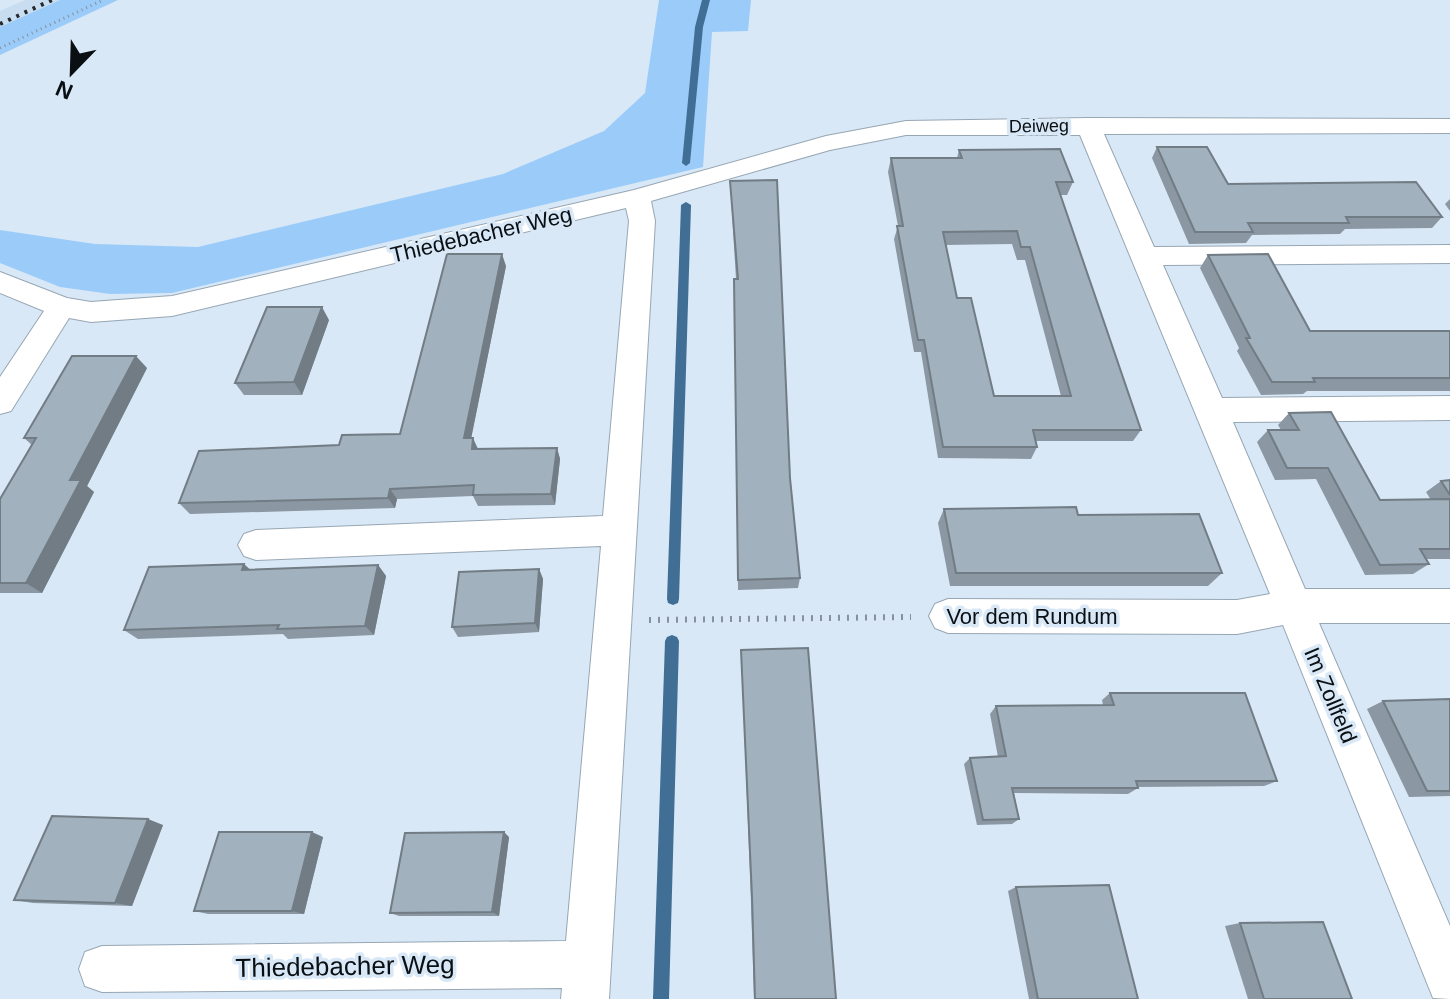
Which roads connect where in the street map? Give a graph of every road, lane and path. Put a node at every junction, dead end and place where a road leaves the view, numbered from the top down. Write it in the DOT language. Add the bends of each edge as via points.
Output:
graph roads {
  1 [pos="103,0"];
  2 [pos="0,48"];
  3 [pos="1088,125"];
  4 [pos="1450,126"];
  5 [pos="637,197"];
  6 [pos="1450,254"];
  7 [pos="1144,256"];
  8 [pos="0,282"];
  9 [pos="62,307"];
  10 [pos="0,402"];
  11 [pos="1450,408"];
  12 [pos="1212,410"];
  13 [pos="619,530"];
  14 [pos="256,545"];
  15 [pos="1294,606"];
  16 [pos="1450,606"];
  17 [pos="948,616"];
  18 [pos="612,620"];
  19 [pos="102,969"];
  20 [pos="1450,981"];
  21 [pos="586,982"];
  1 -- 2 [label="path"];
  3 -- 4 [label="street, Deiweg"];
  3 -- 5 [label="street, Deiweg" via="906,128 826,143"];
  3 -- 7 [label="street, Im Zollfeld"];
  5 -- 9 [label="street, Thiedebacher Weg" via="172,306 91,312"];
  5 -- 13 [label="street, Thiedebacher Weg" via="642,221"];
  6 -- 7 [label="street"];
  7 -- 12 [label="street, Im Zollfeld"];
  8 -- 9 [label="street, Thiedebacher Weg"];
  9 -- 10 [label="street"];
  11 -- 12 [label="street"];
  12 -- 15 [label="street, Im Zollfeld"];
  13 -- 14 [label="street"];
  13 -- 18 [label="street, Thiedebacher Weg"];
  15 -- 16 [label="street, Vor dem Rundum"];
  15 -- 17 [label="street, Vor dem Rundum" via="1237,617"];
  15 -- 20 [label="street, Im Zollfeld"];
  17 -- 18 [label="path, Vor dem Rundum"];
  18 -- 21 [label="street, Thiedebacher Weg"];
  19 -- 21 [label="street, Thiedebacher Weg"];
}
